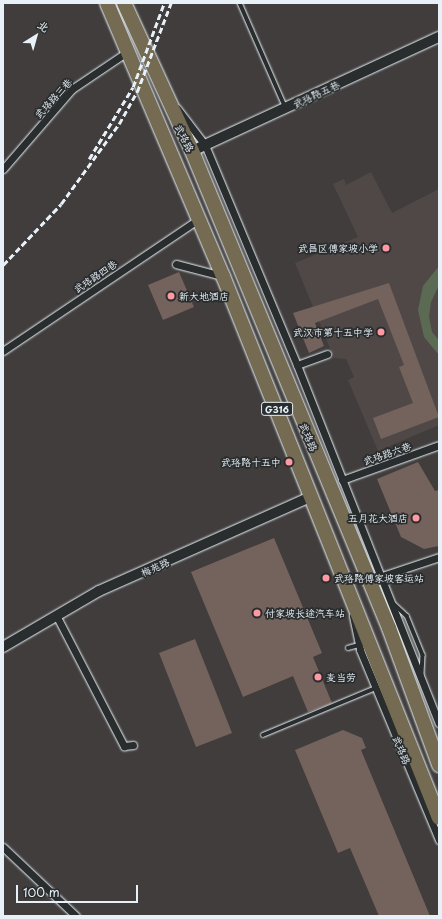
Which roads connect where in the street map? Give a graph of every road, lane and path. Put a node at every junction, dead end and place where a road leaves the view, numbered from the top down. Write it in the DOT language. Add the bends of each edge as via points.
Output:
graph roads {
  1 [pos="107,3"];
  2 [pos="124,3"];
  3 [pos="240,3"];
  4 [pos="439,36"];
  5 [pos="127,52"];
  6 [pos="162,90"];
  7 [pos="286,108"];
  8 [pos="205,145"];
  9 [pos="192,151"];
  10 [pos="3,169"];
  11 [pos="199,219"];
  12 [pos="176,264"];
  13 [pos="223,276"];
  14 [pos="3,351"];
  15 [pos="327,354"];
  16 [pos="297,365"];
  17 [pos="439,445"];
  18 [pos="342,480"];
  19 [pos="312,496"];
  20 [pos="439,556"];
  21 [pos="382,576"];
  22 [pos="350,590"];
  23 [pos="56,615"];
  24 [pos="359,645"];
  25 [pos="3,647"];
  26 [pos="348,648"];
  27 [pos="376,688"];
  28 [pos="439,723"];
  29 [pos="263,735"];
  30 [pos="133,745"];
  31 [pos="439,765"];
  32 [pos="439,818"];
  33 [pos="439,840"];
  34 [pos="3,848"];
  35 [pos="76,916"];
  1 -- 5 [label="highway, 武珞路 / G316"];
  2 -- 6 [label="highway, 武珞路 / G316"];
  3 -- 7 [label="lane"];
  4 -- 7 [label="street, 武珞路五巷"];
  5 -- 10 [label="street, 武珞路三巷" via="72,89"];
  5 -- 11 [label="highway, 武珞路 / G316"];
  6 -- 8 [label="street, 武珞路"];
  6 -- 9 [label="highway, 武珞路 / G316"];
  7 -- 8 [label="street, 武珞路五巷"];
  8 -- 9 [label="street, 武珞路五巷"];
  8 -- 16 [label="street, 武珞路"];
  9 -- 31 [label="highway, 武珞路 / G316" via="389,628"];
  11 -- 13 [label="highway, 武珞路 / G316"];
  11 -- 14 [label="street, 武珞路四巷"];
  12 -- 13 [label="street"];
  13 -- 19 [label="highway, 武珞路 / G316"];
  15 -- 16 [label="street"];
  16 -- 18 [label="street, 武珞路"];
  17 -- 18 [label="street, 武珞路六巷"];
  18 -- 21 [label="street, 武珞路"];
  19 -- 22 [label="highway, 武珞路 / G316"];
  19 -- 23 [label="street, 梅苑路" via="99,591"];
  20 -- 21 [label="street"];
  21 -- 28 [label="street, 武珞路"];
  22 -- 24 [label="street, 武珞路"];
  22 -- 32 [label="highway, 武珞路 / G316"];
  23 -- 25 [label="street, 梅苑路"];
  23 -- 30 [label="street" via="124,746"];
  24 -- 26 [label="lane"];
  24 -- 27 [label="street, 武珞路"];
  27 -- 29 [label="lane"];
  27 -- 33 [label="street, 武珞路"];
  34 -- 35 [label="street"];
}
